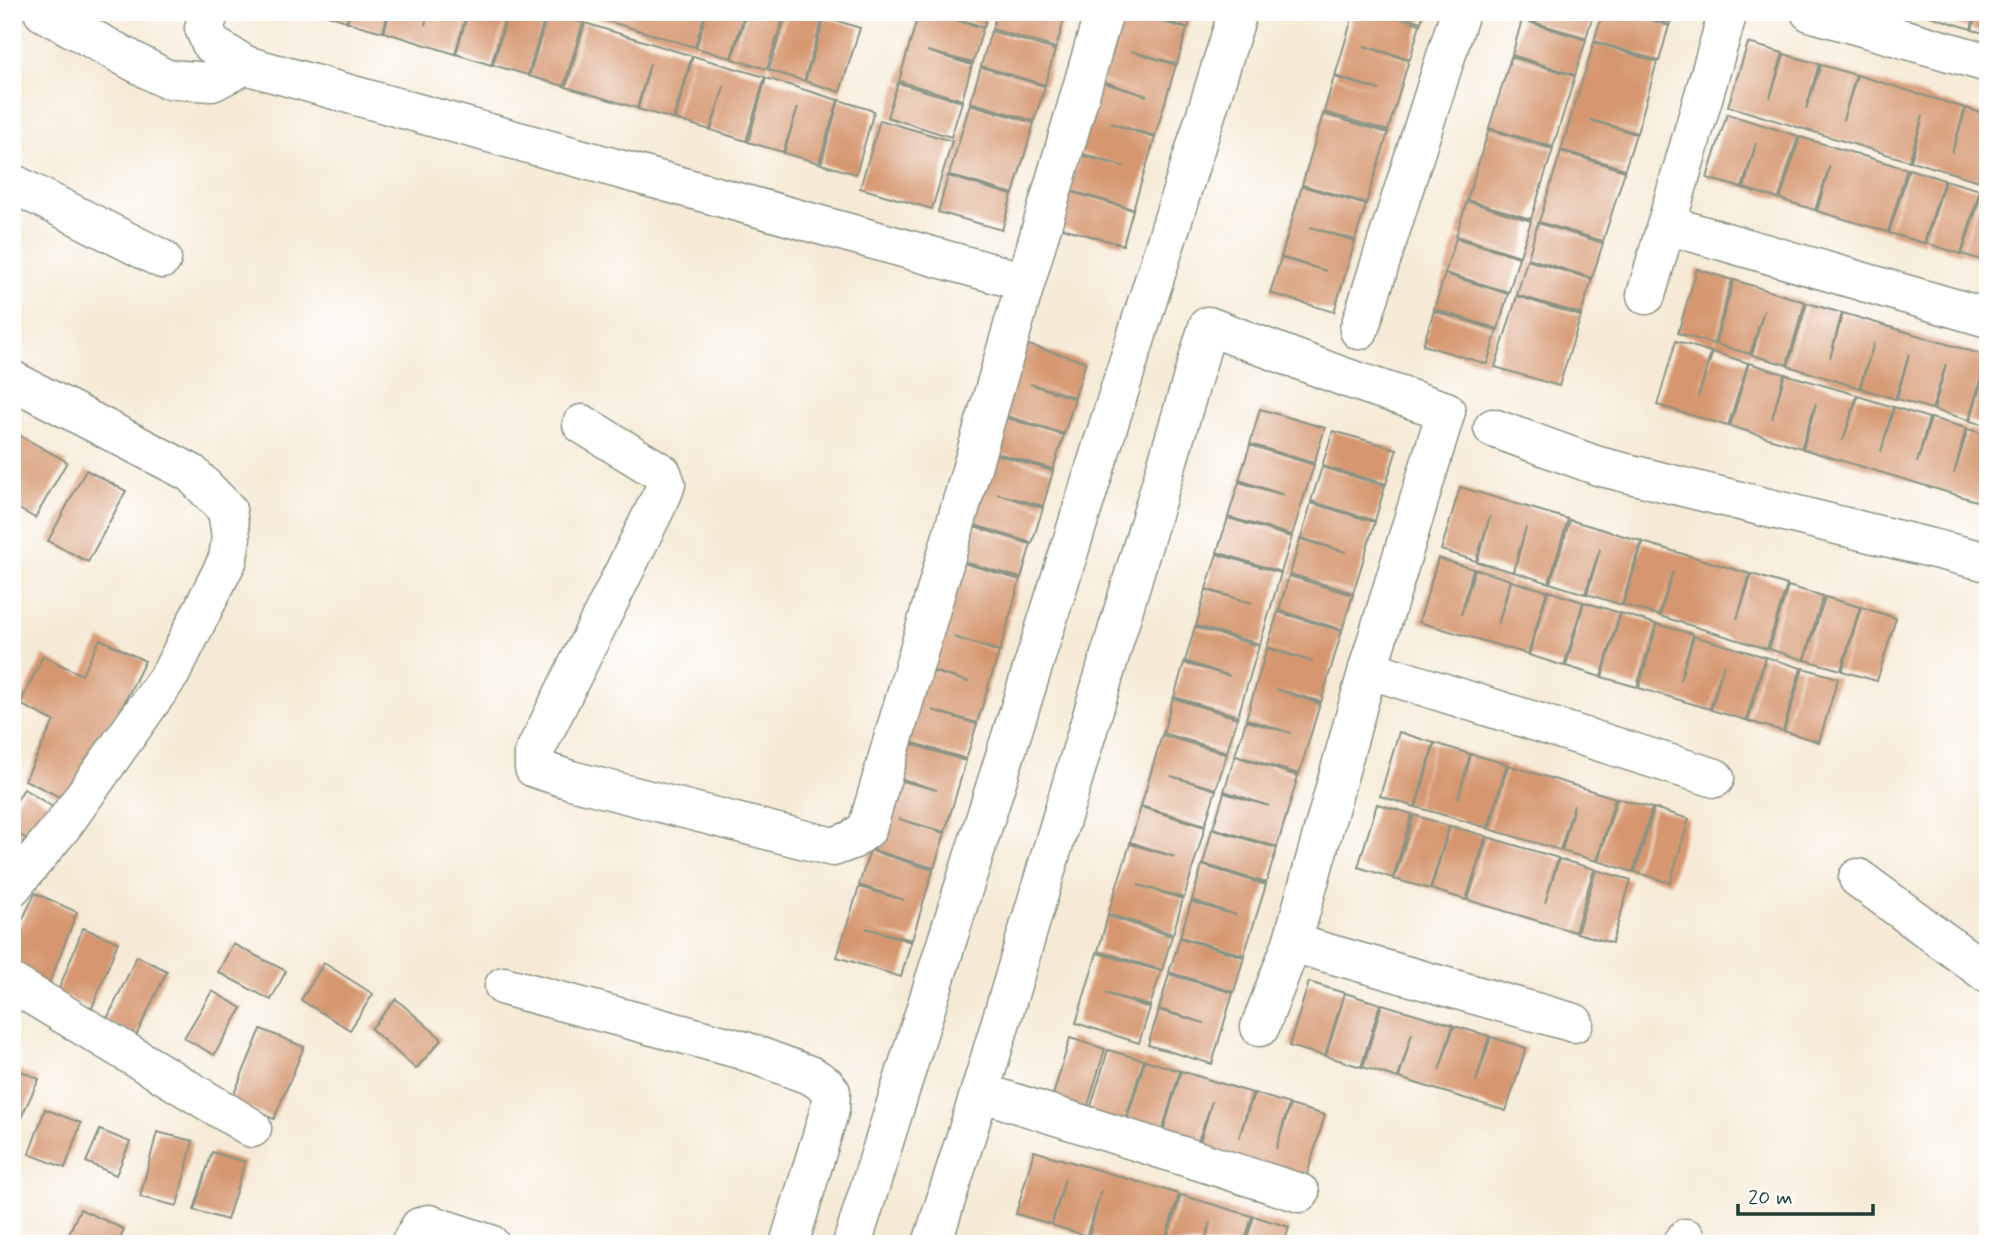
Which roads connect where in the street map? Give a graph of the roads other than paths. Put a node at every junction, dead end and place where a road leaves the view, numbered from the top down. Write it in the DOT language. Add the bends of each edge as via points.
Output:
graph roads {
  1 [pos="43,12"];
  2 [pos="210,12"];
  3 [pos="1104,12"];
  4 [pos="1238,12"];
  5 [pos="1460,12"];
  6 [pos="1728,12"];
  7 [pos="1810,12"];
  8 [pos="1988,63"];
  9 [pos="245,65"];
  10 [pos="12,183"];
  11 [pos="1667,225"];
  12 [pos="162,260"];
  13 [pos="1024,282"];
  14 [pos="1646,295"];
  15 [pos="1988,318"];
  16 [pos="1359,330"];
  17 [pos="12,380"];
  18 [pos="582,424"];
  19 [pos="1493,428"];
  20 [pos="1988,562"];
  21 [pos="1368,669"];
  22 [pos="1714,778"];
  23 [pos="1858,878"];
  24 [pos="12,887"];
  25 [pos="1292,943"];
  26 [pos="1988,974"];
  27 [pos="12,983"];
  28 [pos="504,986"];
  29 [pos="1574,1023"];
  30 [pos="1260,1027"];
  31 [pos="980,1092"];
  32 [pos="252,1128"];
  33 [pos="1300,1193"];
  34 [pos="410,1244"];
  35 [pos="490,1244"];
  36 [pos="789,1244"];
  37 [pos="852,1244"];
  38 [pos="932,1244"];
  1 -- 9 [label="street" via="166,79 212,82"];
  2 -- 9 [label="street" via="204,28 211,44"];
  3 -- 13 [label="street"];
  4 -- 37 [label="street"];
  5 -- 16 [label="street"];
  6 -- 11 [label="street"];
  7 -- 8 [label="street"];
  9 -- 13 [label="street"];
  10 -- 12 [label="street"];
  11 -- 14 [label="street"];
  11 -- 15 [label="street"];
  13 -- 18 [label="street" via="867,829 833,847 534,768 540,738 666,484 662,472"];
  17 -- 24 [label="street" via="191,473 227,510 231,537 228,559 171,673 64,824"];
  19 -- 20 [label="street" via="1598,466"];
  21 -- 22 [label="street"];
  21 -- 25 [label="street"];
  21 -- 31 [label="street" via="1447,411 1208,326"];
  23 -- 26 [label="street"];
  25 -- 29 [label="street"];
  25 -- 30 [label="street"];
  27 -- 32 [label="street"];
  28 -- 36 [label="street" via="742,1050 826,1085 831,1092 830,1109"];
  31 -- 33 [label="street"];
  31 -- 38 [label="street"];
  34 -- 35 [label="street" via="420,1227 429,1224"];
}
